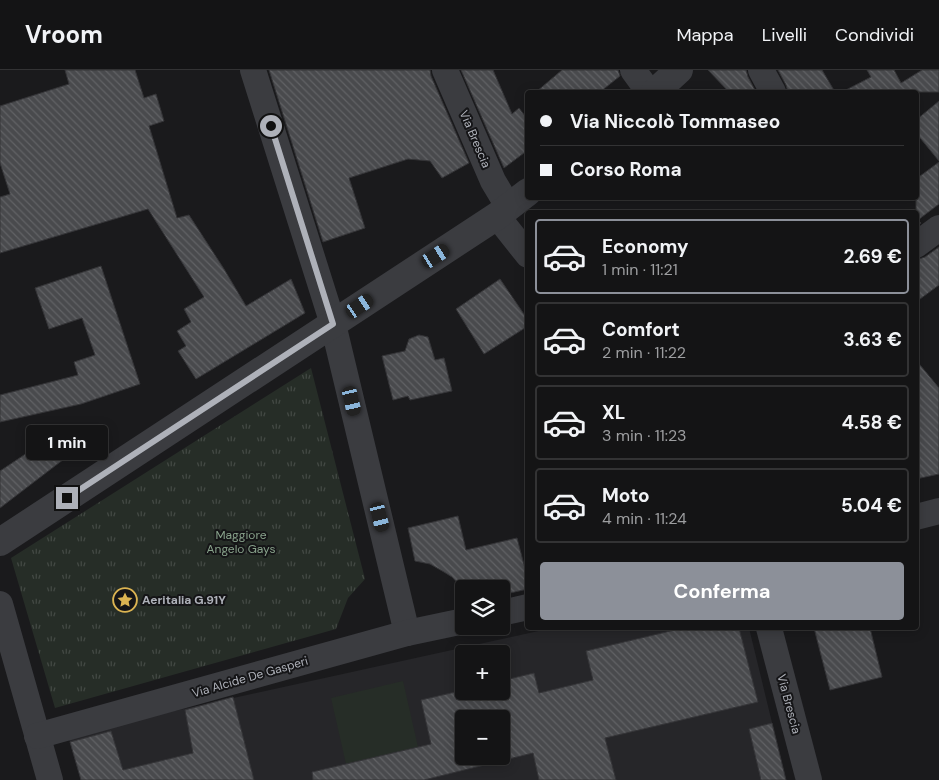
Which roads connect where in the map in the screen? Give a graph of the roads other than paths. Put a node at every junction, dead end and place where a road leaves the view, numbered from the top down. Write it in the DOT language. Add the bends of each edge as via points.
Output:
graph roads {
  1 [pos="253,70"];
  2 [pos="445,70"];
  3 [pos="633,70"];
  4 [pos="679,70"];
  5 [pos="761,70"];
  6 [pos="648,90"];
  7 [pos="657,90"];
  8 [pos="772,90"];
  9 [pos="511,205"];
  10 [pos="939,228"];
  11 [pos="919,243"];
  12 [pos="525,246"];
  13 [pos="333,324"];
  14 [pos="939,511"];
  15 [pos="919,516"];
  16 [pos="0,542"];
  17 [pos="0,604"];
  18 [pos="525,609"];
  19 [pos="510,611"];
  20 [pos="455,623"];
  21 [pos="770,630"];
  22 [pos="407,633"];
  23 [pos="38,736"];
  24 [pos="50,780"];
  25 [pos="809,780"];
  1 -- 13 [label="street"];
  2 -- 9 [label="street, Via Brescia" via="493,181"];
  3 -- 6 [label="street"];
  4 -- 7 [label="street"];
  5 -- 8 [label="street"];
  9 -- 12 [label="street, Via Brescia"];
  9 -- 13 [label="street"];
  10 -- 11 [label="street"];
  13 -- 16 [label="street"];
  13 -- 22 [label="street"];
  14 -- 15 [label="street"];
  17 -- 23 [label="street"];
  18 -- 19 [label="street"];
  20 -- 22 [label="street, Via Alcide De Gasperi"];
  21 -- 25 [label="street, Via Brescia"];
  22 -- 23 [label="street, Via Alcide De Gasperi"];
  23 -- 24 [label="street"];
}
